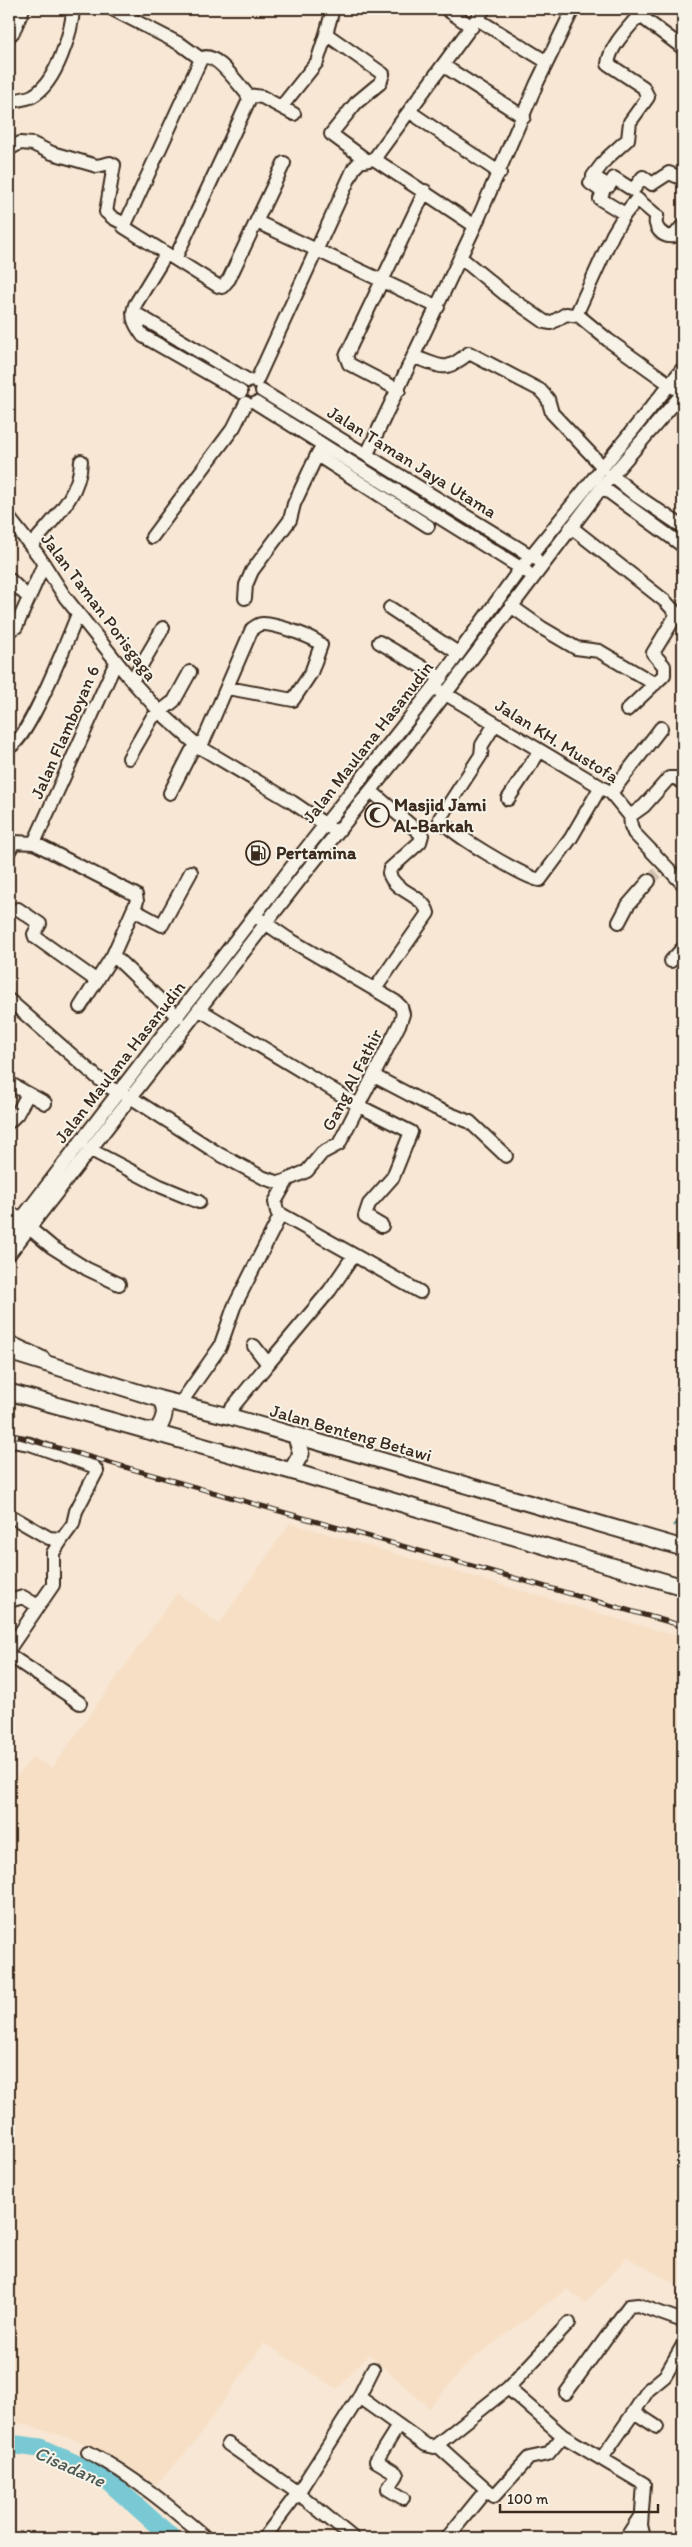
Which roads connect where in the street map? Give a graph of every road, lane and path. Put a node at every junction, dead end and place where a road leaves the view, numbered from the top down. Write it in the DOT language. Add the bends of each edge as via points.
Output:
graph roads {
  1 [pos="23,9"];
  2 [pos="73,9"];
  3 [pos="112,9"];
  4 [pos="333,9"];
  5 [pos="446,9"];
  6 [pos="573,9"];
  7 [pos="642,12"];
  8 [pos="478,18"];
  9 [pos="11,34"];
  10 [pos="326,34"];
  11 [pos="682,43"];
  12 [pos="201,59"];
  13 [pos="547,62"];
  14 [pos="444,66"];
  15 [pos="248,95"];
  16 [pos="9,103"];
  17 [pos="282,106"];
  18 [pos="410,112"];
  19 [pos="294,114"];
  20 [pos="524,118"];
  21 [pos="9,149"];
  22 [pos="370,159"];
  23 [pos="284,163"];
  24 [pos="500,173"];
  25 [pos="593,176"];
  26 [pos="683,179"];
  27 [pos="425,191"];
  28 [pos="625,214"];
  29 [pos="257,222"];
  30 [pos="125,224"];
  31 [pos="683,225"];
  32 [pos="475,226"];
  33 [pos="317,250"];
  34 [pos="171,257"];
  35 [pos="460,257"];
  36 [pos="382,281"];
  37 [pos="438,307"];
  38 [pos="132,312"];
  39 [pos="576,315"];
  40 [pos="414,357"];
  41 [pos="683,368"];
  42 [pos="670,384"];
  43 [pos="256,385"];
  44 [pos="399,390"];
  45 [pos="683,393"];
  46 [pos="248,400"];
  47 [pos="320,451"];
  48 [pos="367,454"];
  49 [pos="81,462"];
  50 [pos="610,473"];
  51 [pos="604,488"];
  52 [pos="633,493"];
  53 [pos="624,504"];
  54 [pos="416,510"];
  55 [pos="9,518"];
  56 [pos="428,526"];
  57 [pos="683,527"];
  58 [pos="577,532"];
  59 [pos="152,536"];
  60 [pos="31,546"];
  61 [pos="683,546"];
  62 [pos="530,556"];
  63 [pos="543,563"];
  64 [pos="44,564"];
  65 [pos="520,568"];
  66 [pos="534,576"];
  67 [pos="9,579"];
  68 [pos="29,598"];
  69 [pos="245,598"];
  70 [pos="390,608"];
  71 [pos="516,610"];
  72 [pos="78,614"];
  73 [pos="163,628"];
  74 [pos="9,630"];
  75 [pos="379,642"];
  76 [pos="458,653"];
  77 [pos="116,662"];
  78 [pos="190,672"];
  79 [pos="132,681"];
  80 [pos="438,682"];
  81 [pos="655,684"];
  82 [pos="228,688"];
  83 [pos="448,696"];
  84 [pos="626,710"];
  85 [pos="159,711"];
  86 [pos="495,724"];
  87 [pos="661,728"];
  88 [pos="198,746"];
  89 [pos="9,747"];
  90 [pos="539,752"];
  91 [pos="129,758"];
  92 [pos="683,783"];
  93 [pos="371,791"];
  94 [pos="606,791"];
  95 [pos="170,793"];
  96 [pos="508,799"];
  97 [pos="630,816"];
  98 [pos="326,825"];
  99 [pos="337,832"];
  100 [pos="10,843"];
  101 [pos="34,843"];
  102 [pos="191,872"];
  103 [pos="649,881"];
  104 [pos="683,884"];
  105 [pos="18,909"];
  106 [pos="134,910"];
  107 [pos="254,916"];
  108 [pos="619,922"];
  109 [pos="271,927"];
  110 [pos="683,948"];
  111 [pos="113,955"];
  112 [pos="671,961"];
  113 [pos="207,978"];
  114 [pos="97,981"];
  115 [pos="218,987"];
  116 [pos="375,989"];
  117 [pos="9,1000"];
  118 [pos="80,1007"];
  119 [pos="208,1015"];
  120 [pos="178,1017"];
  121 [pos="374,1076"];
  122 [pos="9,1083"];
  123 [pos="118,1091"];
  124 [pos="28,1094"];
  125 [pos="136,1101"];
  126 [pos="46,1103"];
  127 [pos="358,1104"];
  128 [pos="9,1122"];
  129 [pos="89,1149"];
  130 [pos="506,1156"];
  131 [pos="288,1181"];
  132 [pos="199,1202"];
  133 [pos="9,1211"];
  134 [pos="281,1214"];
  135 [pos="25,1223"];
  136 [pos="382,1226"];
  137 [pos="9,1235"];
  138 [pos="9,1254"];
  139 [pos="354,1255"];
  140 [pos="119,1284"];
  141 [pos="420,1292"];
  142 [pos="9,1342"];
  143 [pos="254,1346"];
  144 [pos="9,1352"];
  145 [pos="268,1364"];
  146 [pos="68,1372"];
  147 [pos="9,1392"];
  148 [pos="160,1398"];
  149 [pos="180,1404"];
  150 [pos="226,1416"];
  151 [pos="150,1431"];
  152 [pos="296,1437"];
  153 [pos="9,1443"];
  154 [pos="292,1471"];
  155 [pos="9,1515"];
  156 [pos="62,1539"];
  157 [pos="683,1548"];
  158 [pos="683,1587"];
  159 [pos="9,1601"];
  160 [pos="38,1606"];
  161 [pos="9,1649"];
  162 [pos="9,1655"];
  163 [pos="80,1703"];
  164 [pos="683,2321"];
  165 [pos="569,2323"];
  166 [pos="683,2345"];
  167 [pos="373,2369"];
  168 [pos="508,2388"];
  169 [pos="566,2393"];
  170 [pos="359,2397"];
  171 [pos="634,2412"];
  172 [pos="398,2426"];
  173 [pos="657,2427"];
  174 [pos="563,2436"];
  175 [pos="228,2444"];
  176 [pos="437,2445"];
  177 [pos="88,2452"];
  178 [pos="602,2458"];
  179 [pos="486,2490"];
  180 [pos="298,2493"];
  181 [pos="403,2498"];
  182 [pos="642,2513"];
  183 [pos="269,2537"];
  184 [pos="206,2538"];
  185 [pos="353,2538"];
  186 [pos="447,2538"];
  187 [pos="626,2538"];
  188 [pos="644,2538"];
  1 -- 9 [label="street"];
  2 -- 16 [label="street" via="66,45 47,80 35,95"];
  3 -- 12 [label="street" via="182,45"];
  4 -- 10 [label="street"];
  5 -- 8 [label="street"];
  6 -- 13 [label="street"];
  7 -- 11 [label="street"];
  7 -- 25 [label="street" via="621,37 608,64 643,86 648,97 630,122 628,139"];
  8 -- 13 [label="street"];
  8 -- 14 [label="street"];
  10 -- 17 [label="street" via="317,62"];
  10 -- 22 [label="street" via="383,74 380,83 356,103 331,134"];
  12 -- 15 [label="street" via="209,56 218,62"];
  12 -- 30 [label="street"];
  13 -- 20 [label="street"];
  14 -- 18 [label="street"];
  14 -- 20 [label="street"];
  15 -- 17 [label="street"];
  15 -- 34 [label="street" via="247,106"];
  17 -- 19 [label="street"];
  18 -- 22 [label="street"];
  18 -- 24 [label="street"];
  20 -- 24 [label="street"];
  21 -- 30 [label="street" via="20,144 32,144 97,166 114,164 106,212"];
  22 -- 27 [label="street"];
  22 -- 33 [label="street" via="354,168"];
  23 -- 29 [label="street"];
  24 -- 32 [label="street"];
  25 -- 26 [label="street" via="609,186 614,178 633,190 643,177 652,184 669,173"];
  25 -- 28 [label="street" via="588,182 603,192 600,199"];
  27 -- 32 [label="street"];
  27 -- 36 [label="street"];
  28 -- 31 [label="street" via="637,199 657,216 655,227 664,235 674,236"];
  28 -- 39 [label="street"];
  29 -- 33 [label="street"];
  29 -- 34 [label="street" via="222,287"];
  30 -- 34 [label="street" via="124,227"];
  32 -- 35 [label="street"];
  33 -- 36 [label="street"];
  33 -- 43 [label="street"];
  34 -- 38 [label="street"];
  35 -- 37 [label="street"];
  35 -- 39 [label="street" via="545,322 551,323 566,314"];
  36 -- 37 [label="street"];
  36 -- 44 [label="street" via="346,356 347,361"];
  37 -- 40 [label="street"];
  38 -- 43 [label="street, Jalan Taman Jaya Utama"];
  38 -- 46 [label="street, Jalan Taman Jaya Utama" via="143,336"];
  39 -- 42 [label="street"];
  40 -- 44 [label="street"];
  40 -- 50 [label="street" via="446,368 457,364 469,353 540,390 548,399 552,413"];
  41 -- 42 [label="street, Jalan Maulana Hasanudin"];
  42 -- 45 [label="street"];
  42 -- 50 [label="street, Jalan Maulana Hasanudin"];
  43 -- 46 [label="street"];
  43 -- 46 [label="street"];
  43 -- 48 [label="street, Jalan Taman Jaya Utama"];
  44 -- 48 [label="street"];
  45 -- 50 [label="street, Jalan Maulana Hasanudin"];
  46 -- 47 [label="street, Jalan Taman Jaya Utama"];
  46 -- 59 [label="street" via="234,426"];
  47 -- 54 [label="street, Jalan Taman Jaya Utama"];
  47 -- 69 [label="street" via="294,504 290,520 252,571"];
  48 -- 62 [label="street, Jalan Taman Jaya Utama"];
  49 -- 60 [label="street" via="78,482 69,500"];
  50 -- 51 [label="street, Jalan Maulana Hasanudin"];
  50 -- 52 [label="street"];
  50 -- 62 [label="street, Jalan Maulana Hasanudin"];
  51 -- 53 [label="street"];
  51 -- 58 [label="street, Jalan Maulana Hasanudin"];
  52 -- 53 [label="street"];
  52 -- 57 [label="street"];
  53 -- 61 [label="street"];
  54 -- 56 [label="street"];
  54 -- 65 [label="street, Jalan Taman Jaya Utama"];
  55 -- 60 [label="street, Jalan Taman Porisgaga"];
  58 -- 63 [label="street, Jalan Maulana Hasanudin"];
  58 -- 81 [label="street" via="666,601 677,614 653,653 665,668 664,675"];
  60 -- 64 [label="street, Jalan Taman Porisgaga"];
  62 -- 63 [label="street, Jalan Taman Jaya Utama"];
  62 -- 65 [label="street, Jalan Maulana Hasanudin"];
  63 -- 66 [label="street, Jalan Maulana Hasanudin"];
  64 -- 68 [label="street"];
  64 -- 72 [label="street, Jalan Taman Porisgaga"];
  65 -- 66 [label="street, Jalan Taman Jaya Utama"];
  65 -- 76 [label="street, Jalan Maulana Hasanudin"];
  66 -- 71 [label="street, Jalan Maulana Hasanudin"];
  67 -- 68 [label="street"];
  68 -- 74 [label="street" via="16,628"];
  70 -- 76 [label="street"];
  71 -- 81 [label="street" via="576,648 599,651"];
  71 -- 83 [label="street, Jalan Maulana Hasanudin"];
  72 -- 77 [label="street, Jalan Taman Porisgaga"];
  72 -- 89 [label="street" via="29,724 16,744"];
  73 -- 79 [label="street"];
  75 -- 80 [label="street, Jalan KH. Mustofa"];
  76 -- 80 [label="street, Jalan Maulana Hasanudin"];
  77 -- 79 [label="street, Jalan Taman Porisgaga"];
  77 -- 101 [label="street, Jalan Flamboyan 6"];
  78 -- 85 [label="street" via="174,702"];
  79 -- 85 [label="street, Jalan Taman Porisgaga"];
  80 -- 83 [label="street, Jalan KH. Mustofa"];
  80 -- 98 [label="street, Jalan Maulana Hasanudin"];
  81 -- 84 [label="street"];
  82 -- 82 [label="street" via="252,629 260,624 309,638 321,645 311,672 293,700"];
  82 -- 88 [label="street" via="204,740"];
  83 -- 86 [label="street, Jalan KH. Mustofa"];
  83 -- 93 [label="street, Jalan Maulana Hasanudin"];
  85 -- 88 [label="street, Jalan Taman Porisgaga"];
  85 -- 91 [label="street"];
  86 -- 90 [label="street, Jalan KH. Mustofa"];
  86 -- 94 [label="street" via="482,745 481,755 440,818 447,827 483,851 540,880"];
  87 -- 94 [label="street"];
  88 -- 95 [label="street"];
  88 -- 98 [label="street, Jalan Taman Porisgaga"];
  90 -- 94 [label="street, Jalan KH. Mustofa"];
  90 -- 96 [label="street"];
  92 -- 97 [label="street" via="669,778 644,806"];
  93 -- 99 [label="street, Jalan Maulana Hasanudin"];
  93 -- 116 [label="street" via="420,831 421,840 389,873 400,887 420,900 428,913"];
  94 -- 97 [label="street, Jalan KH. Mustofa"];
  97 -- 104 [label="street, Jalan KH. Mustofa" via="634,833"];
  98 -- 99 [label="street, Jalan Taman Porisgaga"];
  98 -- 107 [label="street, Jalan Maulana Hasanudin"];
  99 -- 109 [label="street, Jalan Maulana Hasanudin"];
  100 -- 101 [label="street"];
  101 -- 106 [label="street" via="133,893 137,898"];
  102 -- 106 [label="street" via="162,925"];
  103 -- 108 [label="street"];
  105 -- 114 [label="street" via="40,924 34,934 36,937"];
  106 -- 111 [label="street"];
  107 -- 109 [label="street, Gang Al Fathir"];
  107 -- 113 [label="street, Jalan Maulana Hasanudin"];
  109 -- 115 [label="street, Jalan Maulana Hasanudin"];
  109 -- 116 [label="street, Gang Al Fathir"];
  110 -- 112 [label="street"];
  111 -- 114 [label="street"];
  111 -- 120 [label="street"];
  113 -- 115 [label="street"];
  113 -- 120 [label="street, Jalan Maulana Hasanudin"];
  114 -- 118 [label="street"];
  115 -- 119 [label="street, Jalan Maulana Hasanudin"];
  116 -- 121 [label="street, Gang Al Fathir" via="396,1002 403,1014"];
  117 -- 123 [label="street" via="107,1086"];
  119 -- 125 [label="street, Jalan Maulana Hasanudin"];
  119 -- 127 [label="street"];
  120 -- 123 [label="street, Jalan Maulana Hasanudin"];
  121 -- 127 [label="street, Gang Al Fathir"];
  121 -- 130 [label="street" via="470,1122"];
  122 -- 124 [label="street"];
  123 -- 125 [label="street"];
  123 -- 135 [label="street, Jalan Maulana Hasanudin"];
  124 -- 126 [label="street"];
  124 -- 128 [label="street"];
  125 -- 129 [label="street, Jalan Maulana Hasanudin"];
  125 -- 131 [label="street" via="219,1154 264,1178 275,1182"];
  127 -- 131 [label="street, Gang Al Fathir" via="337,1147 322,1153 307,1171"];
  127 -- 136 [label="street" via="412,1133 393,1177 370,1204 365,1216"];
  129 -- 132 [label="street" via="160,1186"];
  129 -- 135 [label="street, Jalan Maulana Hasanudin"];
  131 -- 134 [label="street" via="275,1202 276,1212"];
  133 -- 135 [label="street"];
  134 -- 139 [label="street"];
  134 -- 149 [label="street" via="234,1307 220,1347"];
  135 -- 137 [label="street, Jalan Maulana Hasanudin"];
  135 -- 138 [label="street, Jalan Maulana Hasanudin"];
  135 -- 140 [label="street" via="52,1247"];
  139 -- 141 [label="street"];
  139 -- 145 [label="street" via="330,1290"];
  142 -- 146 [label="street"];
  143 -- 145 [label="street"];
  144 -- 146 [label="main road, Jalan Benteng Betawi"];
  145 -- 150 [label="street"];
  146 -- 148 [label="main road, Jalan Benteng Betawi"];
  147 -- 151 [label="main road"];
  148 -- 149 [label="main road, Jalan Benteng Betawi"];
  148 -- 151 [label="main road" via="165,1414 158,1429"];
  149 -- 150 [label="main road, Jalan Benteng Betawi"];
  150 -- 152 [label="main road, Jalan Benteng Betawi"];
  151 -- 154 [label="main road"];
  152 -- 154 [label="main road" via="301,1454"];
  152 -- 157 [label="main road, Jalan Benteng Betawi"];
  153 -- 156 [label="street" via="30,1444 96,1469 96,1477"];
  154 -- 158 [label="main road"];
  155 -- 156 [label="street" via="50,1538"];
  156 -- 160 [label="street" via="53,1553 53,1585"];
  159 -- 160 [label="street" via="22,1597"];
  160 -- 161 [label="street"];
  162 -- 163 [label="street"];
  164 -- 169 [label="street" via="638,2305 629,2306"];
  165 -- 168 [label="street"];
  166 -- 171 [label="street" via="665,2376 648,2390"];
  167 -- 170 [label="street"];
  168 -- 174 [label="street"];
  168 -- 176 [label="street"];
  170 -- 172 [label="street"];
  170 -- 180 [label="street"];
  171 -- 173 [label="street"];
  171 -- 178 [label="street"];
  172 -- 176 [label="street" via="429,2447"];
  172 -- 181 [label="street" via="376,2461 396,2473 388,2488"];
  174 -- 178 [label="street"];
  174 -- 179 [label="street" via="548,2454 529,2458 494,2496"];
  175 -- 180 [label="street"];
  176 -- 179 [label="street"];
  177 -- 184 [label="street" via="146,2487"];
  178 -- 182 [label="street" via="644,2484"];
  179 -- 186 [label="street"];
  180 -- 183 [label="street"];
  180 -- 185 [label="street"];
  182 -- 187 [label="street"];
  182 -- 188 [label="street"];
}
